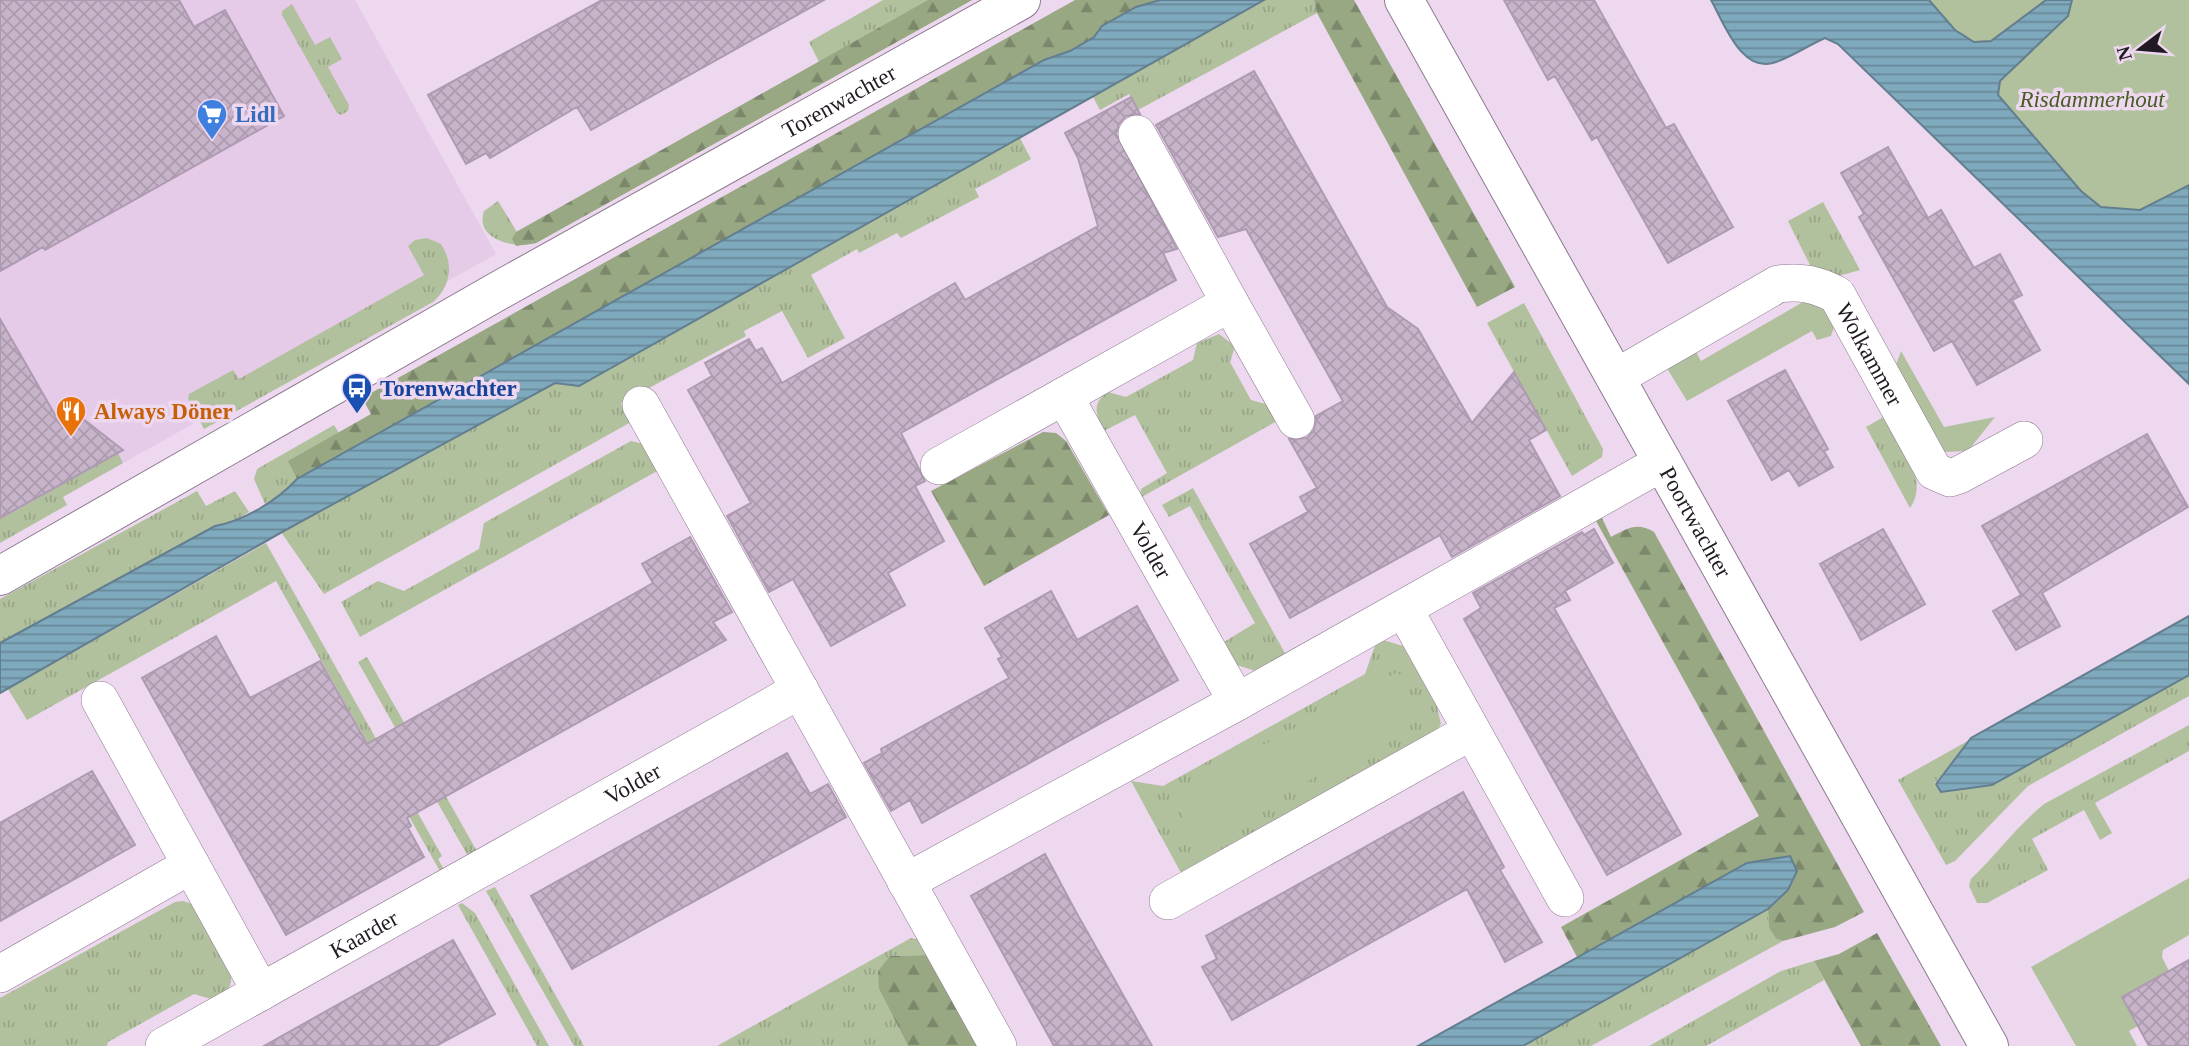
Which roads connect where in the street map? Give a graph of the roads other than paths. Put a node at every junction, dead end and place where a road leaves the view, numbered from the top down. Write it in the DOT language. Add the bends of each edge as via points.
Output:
graph roads {
  1 [pos="1021,0"];
  2 [pos="1404,0"];
  3 [pos="1137,134"];
  4 [pos="1230,303"];
  5 [pos="1615,378"];
  6 [pos="1064,396"];
  7 [pos="641,405"];
  8 [pos="1296,420"];
  9 [pos="2024,440"];
  10 [pos="1662,462"];
  11 [pos="939,466"];
  12 [pos="0,576"];
  13 [pos="1404,609"];
  14 [pos="800,690"];
  15 [pos="100,700"];
  16 [pos="1237,702"];
  17 [pos="1471,732"];
  18 [pos="191,865"];
  19 [pos="465,877"];
  20 [pos="906,882"];
  21 [pos="1564,898"];
  22 [pos="1168,901"];
  23 [pos="0,974"];
  24 [pos="261,992"];
  25 [pos="164,1046"];
  26 [pos="998,1046"];
  27 [pos="1989,1046"];
  1 -- 12 [label="street, Torenwachter" via="510,284"];
  2 -- 5 [label="street, Poortwachter"];
  3 -- 4 [label="street"];
  4 -- 6 [label="street"];
  4 -- 8 [label="street"];
  5 -- 9 [label="street, Wolkammer" via="1778,284 1800,281 1837,295 1934,471 1950,478 1959,475"];
  5 -- 10 [label="street, Poortwachter"];
  6 -- 11 [label="street"];
  6 -- 16 [label="street, Volder"];
  7 -- 14 [label="street"];
  10 -- 13 [label="street"];
  10 -- 27 [label="street, Poortwachter"];
  13 -- 16 [label="street"];
  13 -- 17 [label="street"];
  14 -- 19 [label="street, Volder"];
  14 -- 20 [label="street"];
  15 -- 18 [label="street"];
  16 -- 20 [label="street"];
  17 -- 21 [label="street"];
  17 -- 22 [label="street"];
  18 -- 23 [label="street"];
  18 -- 24 [label="street"];
  19 -- 24 [label="street, Kaarder"];
  20 -- 26 [label="street"];
  24 -- 25 [label="street, Kaarder"];
}
